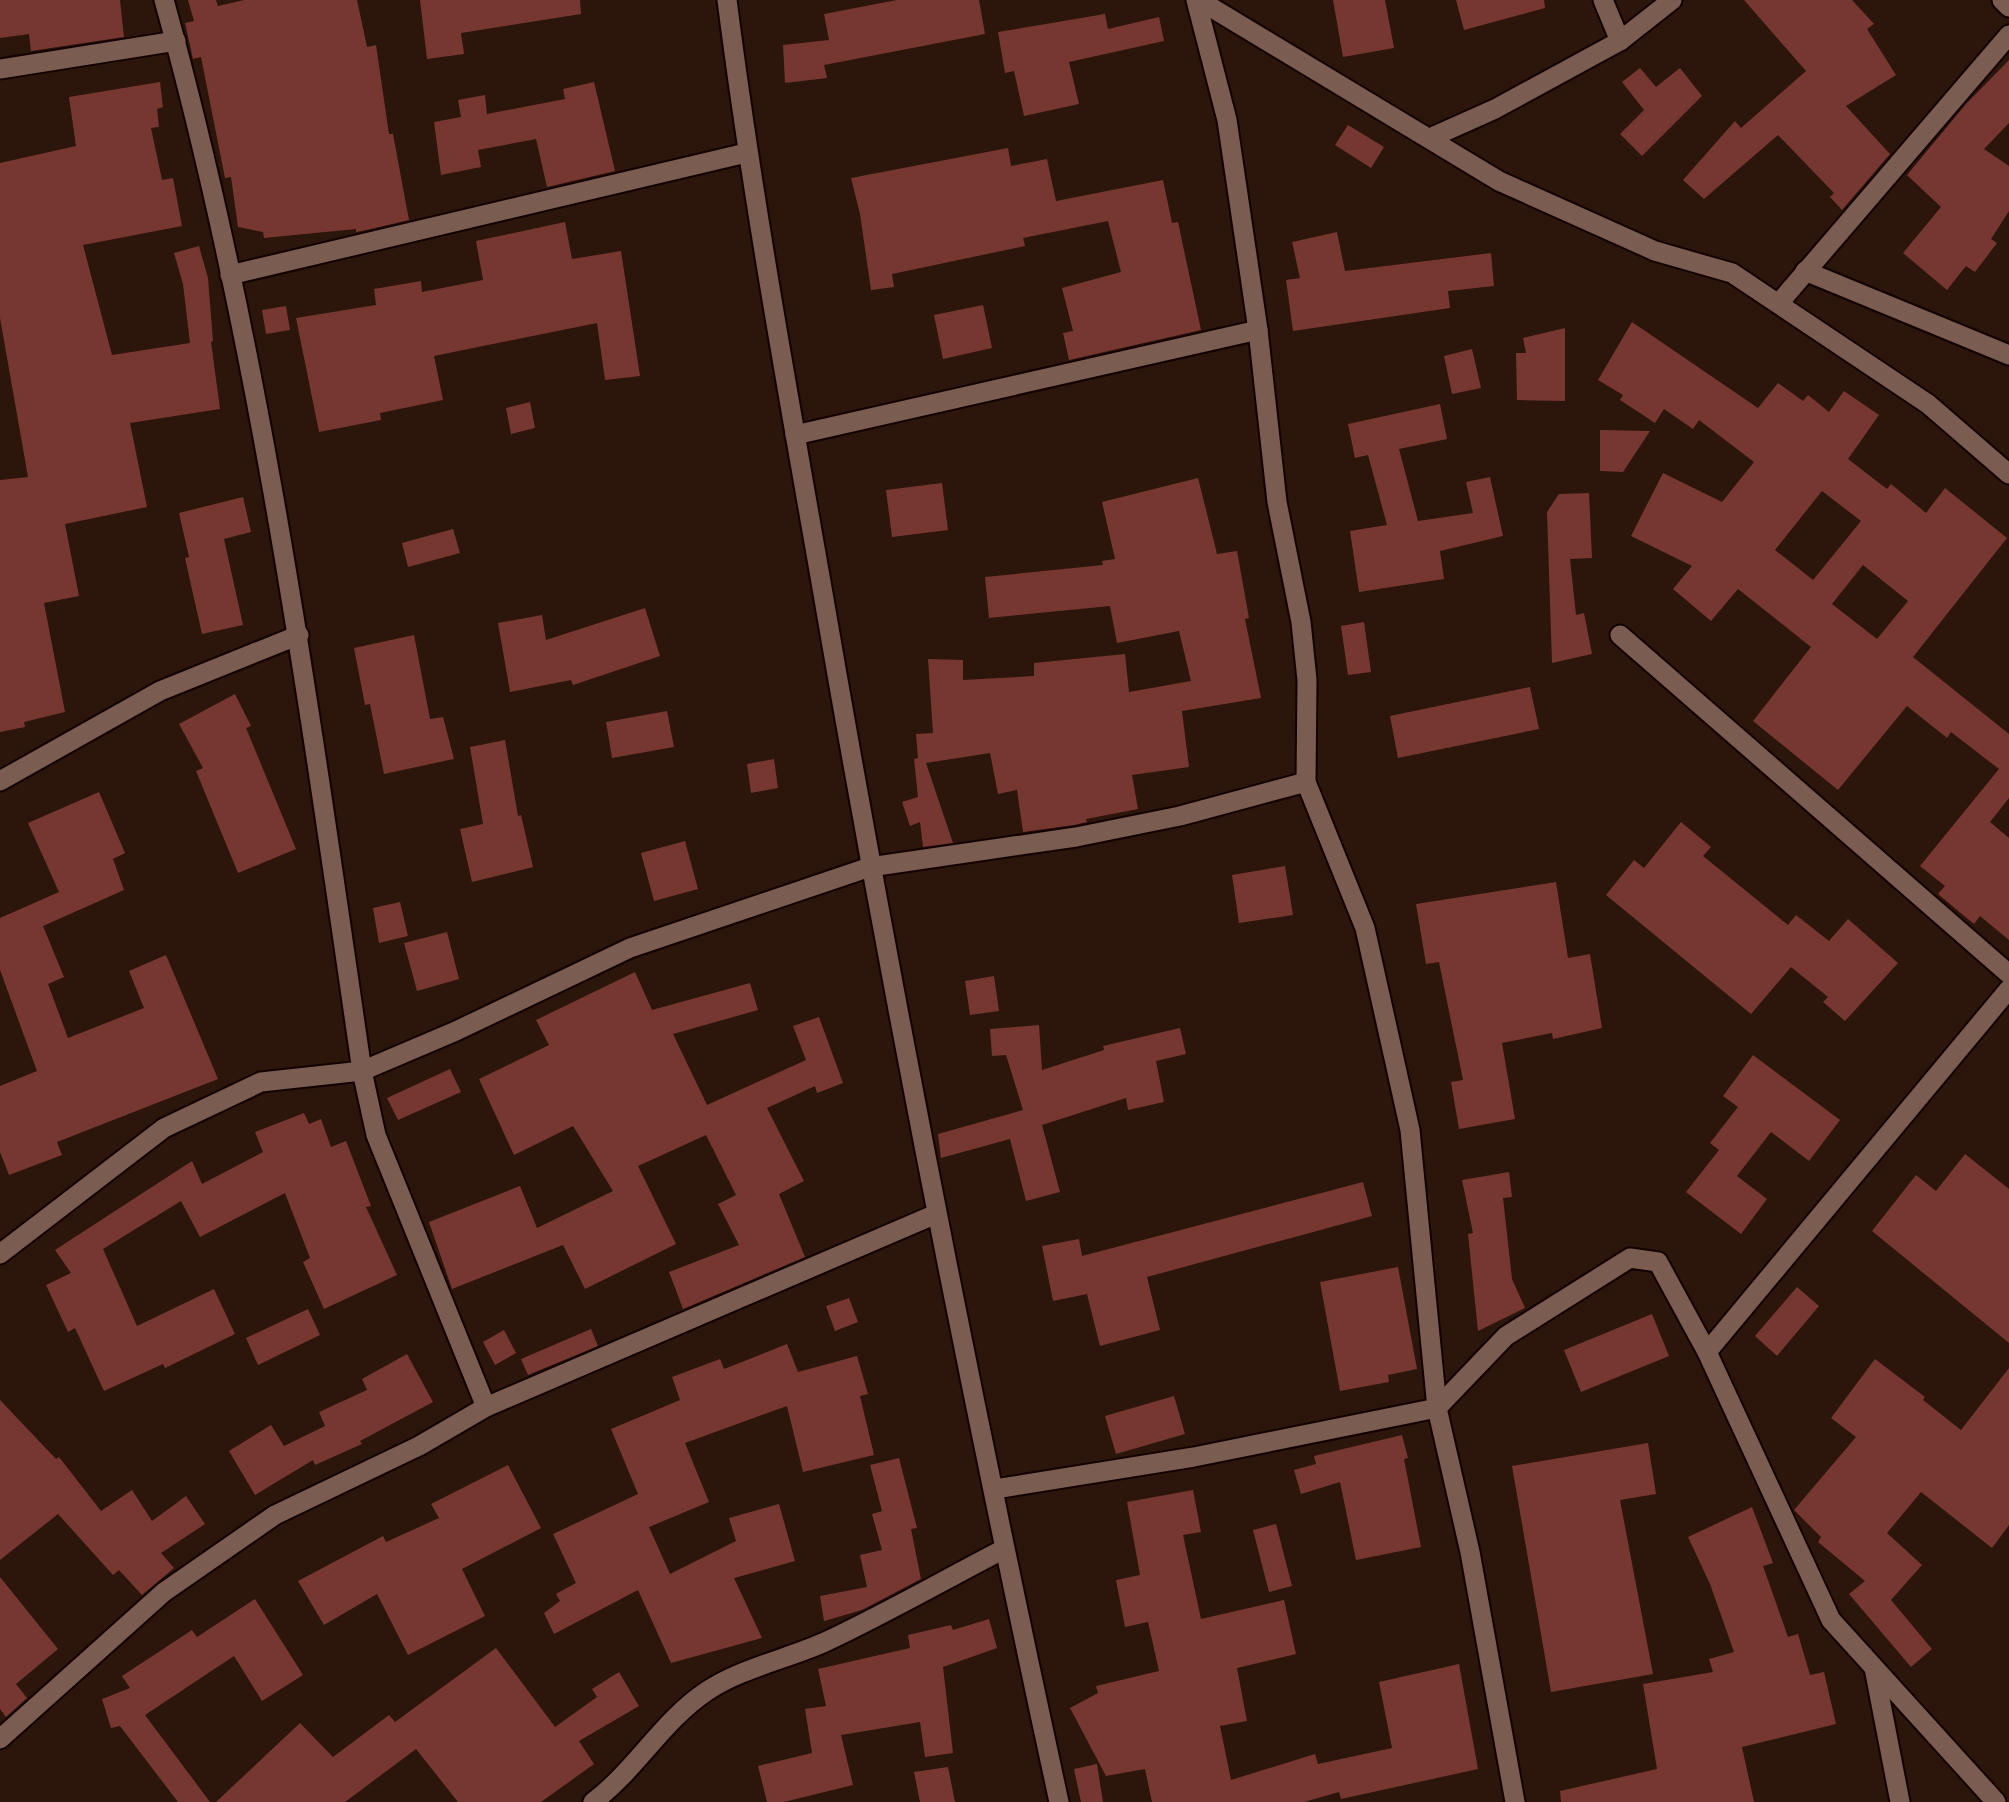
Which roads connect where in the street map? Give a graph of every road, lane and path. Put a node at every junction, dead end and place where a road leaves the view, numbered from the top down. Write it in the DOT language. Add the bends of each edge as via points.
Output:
graph roads {
  1 [pos="164,0"];
  2 [pos="726,0"];
  3 [pos="1197,0"];
  4 [pos="1602,0"];
  5 [pos="1672,0"];
  6 [pos="2002,0"];
  7 [pos="2009,7"];
  8 [pos="2009,35"];
  9 [pos="176,41"];
  10 [pos="1620,41"];
  11 [pos="0,69"];
  12 [pos="1430,138"];
  13 [pos="746,153"];
  14 [pos="1805,271"];
  15 [pos="230,275"];
  16 [pos="1779,303"];
  17 [pos="1258,330"];
  18 [pos="2009,355"];
  19 [pos="795,435"];
  20 [pos="2009,474"];
  21 [pos="299,635"];
  22 [pos="1620,635"];
  23 [pos="0,781"];
  24 [pos="1306,782"];
  25 [pos="870,867"];
  26 [pos="2009,974"];
  27 [pos="2009,989"];
  28 [pos="362,1071"];
  29 [pos="936,1214"];
  30 [pos="0,1254"];
  31 [pos="1707,1352"];
  32 [pos="486,1407"];
  33 [pos="1437,1408"];
  34 [pos="995,1489"];
  35 [pos="1004,1549"];
  36 [pos="1873,1667"];
  37 [pos="0,1739"];
  38 [pos="593,1802"];
  39 [pos="1059,1802"];
  40 [pos="1515,1802"];
  41 [pos="1900,1802"];
  42 [pos="1996,1802"];
  1 -- 9 [label="street"];
  2 -- 13 [label="street"];
  3 -- 12 [label="street"];
  3 -- 17 [label="street" via="1227,120"];
  4 -- 10 [label="street"];
  5 -- 10 [label="street"];
  6 -- 7 [label="street"];
  8 -- 14 [label="street"];
  9 -- 11 [label="street"];
  9 -- 15 [label="street"];
  10 -- 12 [label="street"];
  12 -- 16 [label="street" via="1499,181 1655,251 1732,273"];
  13 -- 15 [label="street"];
  13 -- 19 [label="street"];
  14 -- 16 [label="street"];
  14 -- 18 [label="street"];
  15 -- 21 [label="street"];
  16 -- 20 [label="street" via="1928,404"];
  17 -- 19 [label="street"];
  17 -- 24 [label="street" via="1277,502 1301,622 1307,680"];
  19 -- 25 [label="street"];
  21 -- 23 [label="street" via="160,691"];
  21 -- 28 [label="street"];
  22 -- 26 [label="street"];
  24 -- 25 [label="street" via="1180,816 1089,834"];
  24 -- 33 [label="street" via="1364,928 1410,1130"];
  25 -- 28 [label="street" via="630,948"];
  25 -- 29 [label="street"];
  27 -- 31 [label="street"];
  28 -- 30 [label="street" via="261,1082 164,1128"];
  28 -- 32 [label="street" via="376,1135"];
  29 -- 32 [label="street"];
  29 -- 34 [label="street"];
  31 -- 33 [label="street" via="1658,1262 1630,1258 1506,1336"];
  31 -- 36 [label="street" via="1831,1620"];
  32 -- 37 [label="street" via="419,1446 275,1515 164,1592"];
  33 -- 34 [label="street" via="1194,1457"];
  33 -- 40 [label="street" via="1470,1552"];
  34 -- 35 [label="street"];
  35 -- 38 [label="street" via="823,1643 707,1691 659,1733 616,1785"];
  35 -- 39 [label="street"];
  36 -- 41 [label="street"];
  36 -- 42 [label="street"];
}
